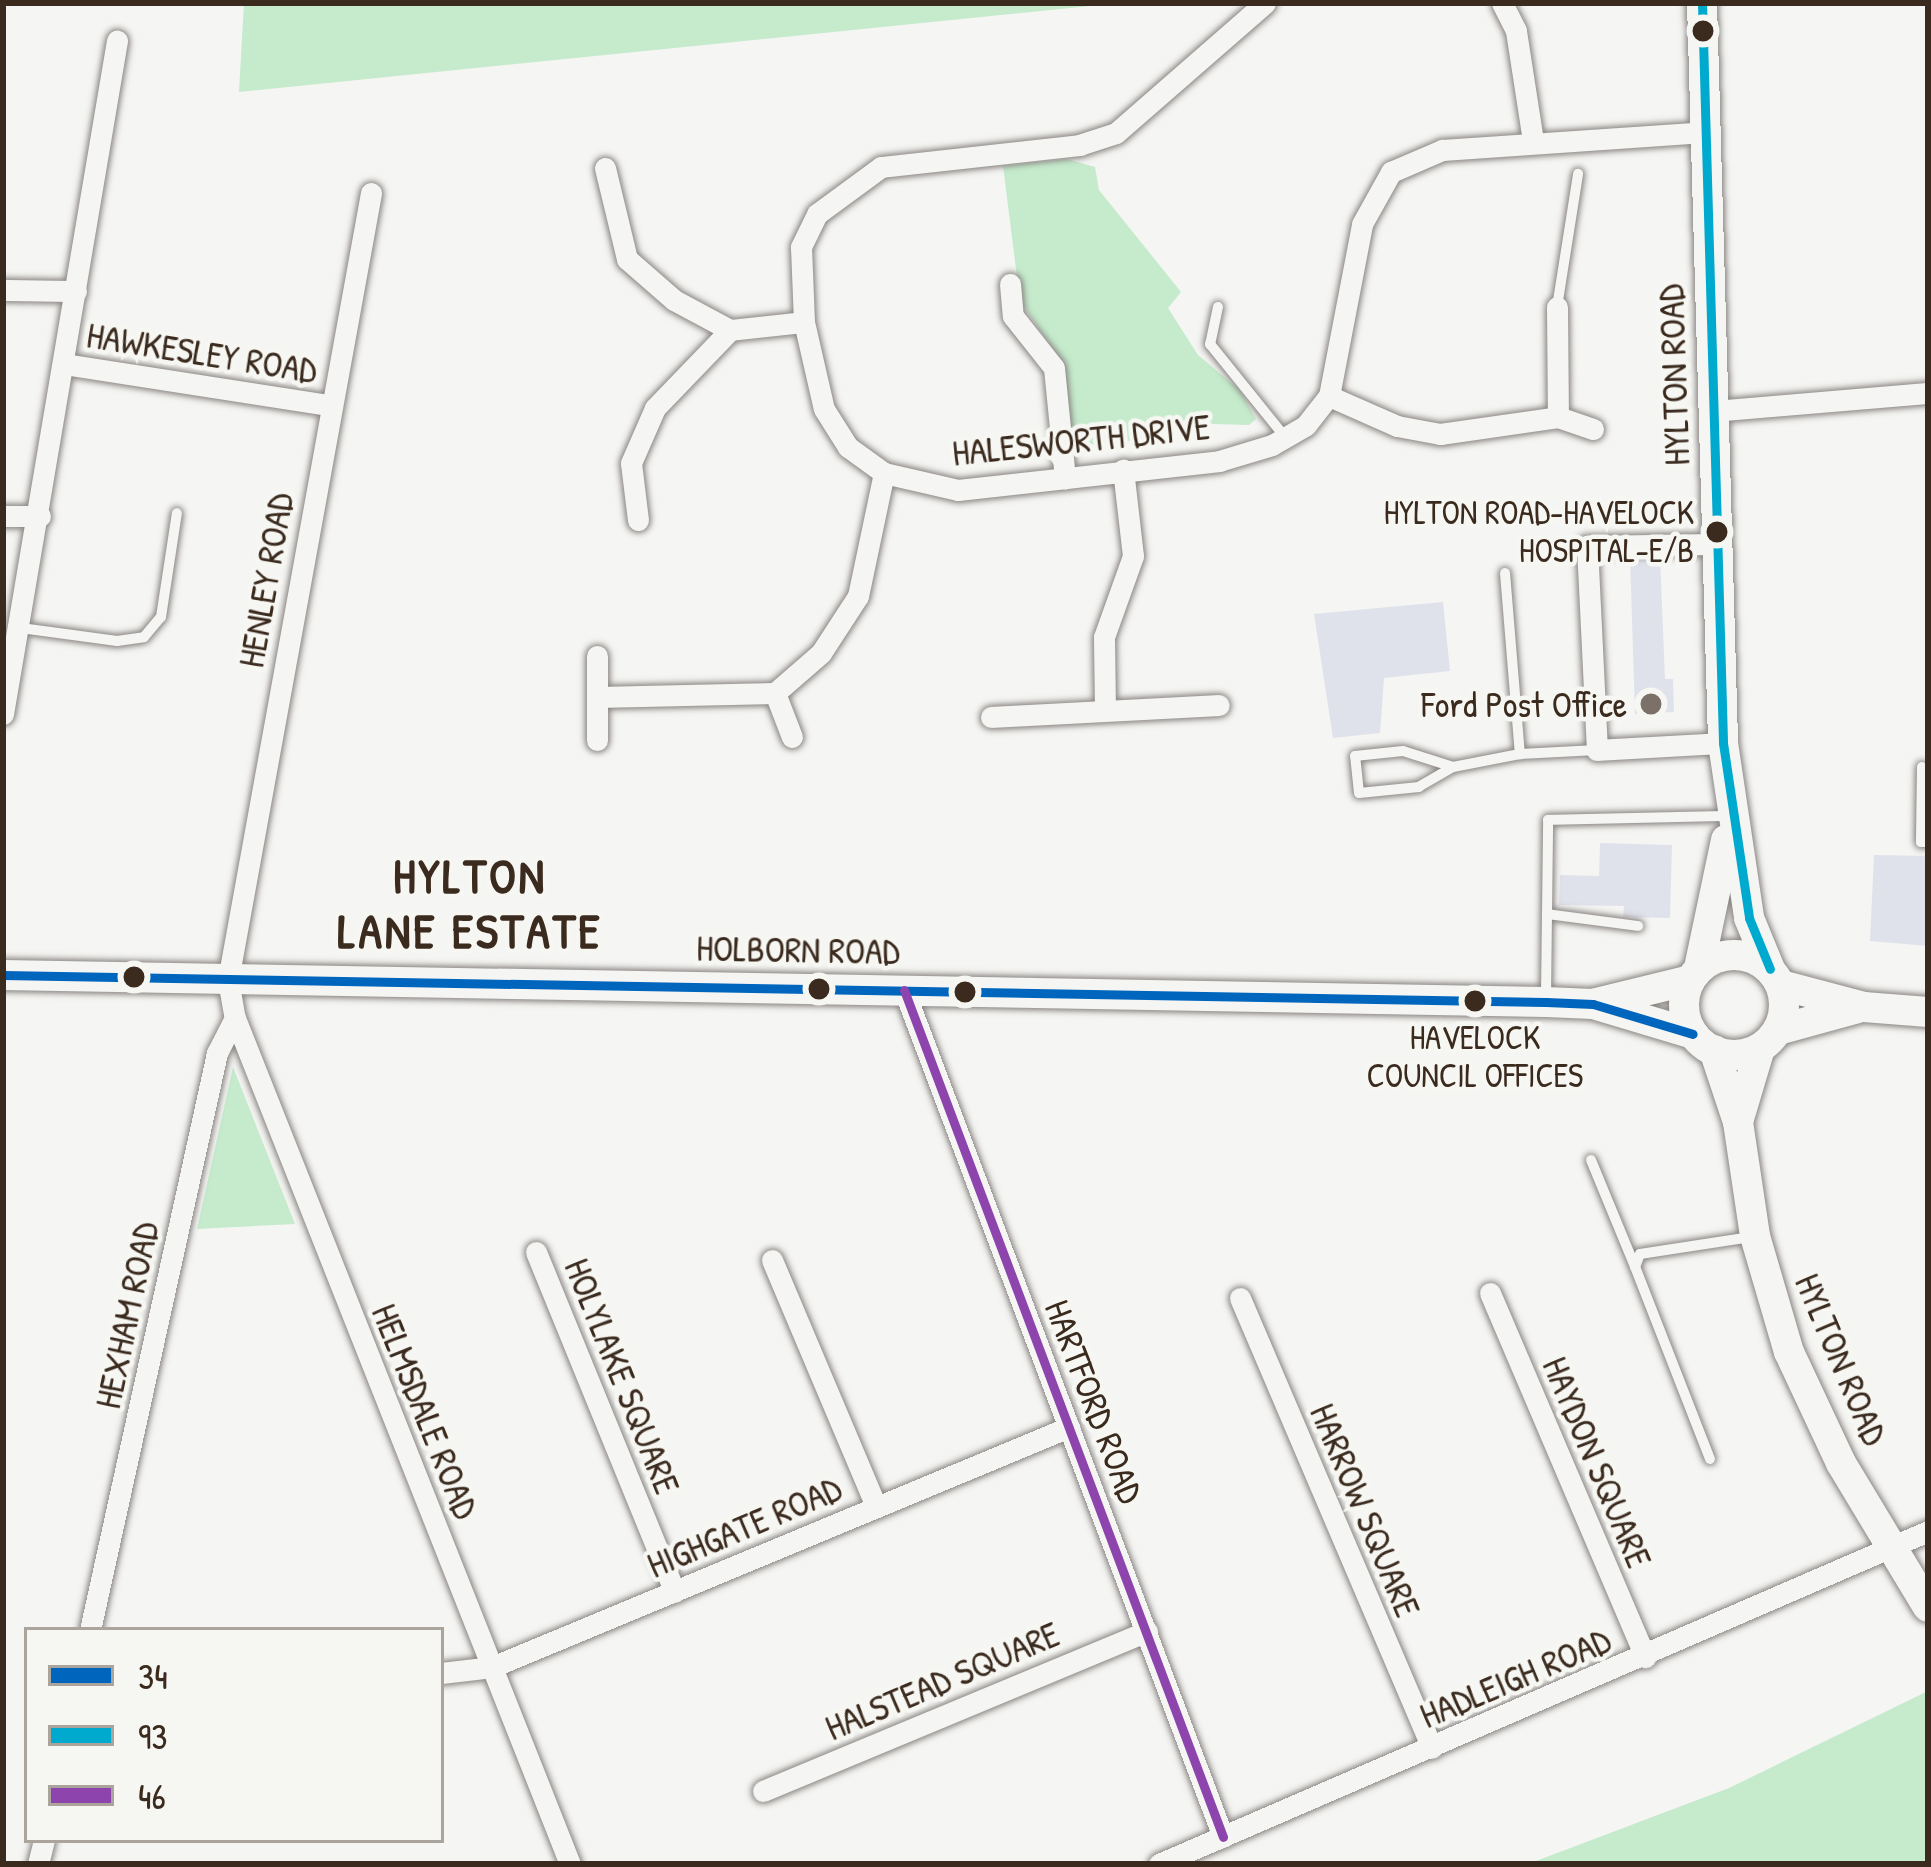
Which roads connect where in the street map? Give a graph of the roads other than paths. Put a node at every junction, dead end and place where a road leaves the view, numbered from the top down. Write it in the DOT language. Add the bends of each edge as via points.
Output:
graph roads {
  1 [pos="1264,3"];
  2 [pos="1502,3"];
  3 [pos="1702,3"];
  4 [pos="117,41"];
  5 [pos="1704,132"];
  6 [pos="1533,141"];
  7 [pos="605,168"];
  8 [pos="1578,174"];
  9 [pos="371,193"];
  10 [pos="1010,284"];
  11 [pos="3,290"];
  12 [pos="76,291"];
  13 [pos="1218,307"];
  14 [pos="1557,308"];
  15 [pos="804,322"];
  16 [pos="730,330"];
  17 [pos="64,364"];
  18 [pos="1928,393"];
  19 [pos="1329,396"];
  20 [pos="330,405"];
  21 [pos="1714,411"];
  22 [pos="1558,417"];
  23 [pos="1593,429"];
  24 [pos="1285,437"];
  25 [pos="1123,470"];
  26 [pos="884,473"];
  27 [pos="1065,478"];
  28 [pos="177,513"];
  29 [pos="3,516"];
  30 [pos="40,517"];
  31 [pos="638,520"];
  32 [pos="1716,544"];
  33 [pos="1505,573"];
  34 [pos="21,628"];
  35 [pos="597,656"];
  36 [pos="775,693"];
  37 [pos="597,698"];
  38 [pos="1220,705"];
  39 [pos="1105,710"];
  40 [pos="3,715"];
  41 [pos="991,717"];
  42 [pos="792,737"];
  43 [pos="597,740"];
  44 [pos="1723,743"];
  45 [pos="1597,750"];
  46 [pos="1520,754"];
  47 [pos="1453,767"];
  48 [pos="1922,767"];
  49 [pos="1729,816"];
  50 [pos="1928,842"];
  51 [pos="1547,914"];
  52 [pos="1638,926"];
  53 [pos="1695,974"];
  54 [pos="3,975"];
  55 [pos="1776,977"];
  56 [pos="228,980"];
  57 [pos="904,990"];
  58 [pos="1546,1001"];
  59 [pos="1593,1004"];
  60 [pos="1864,1007"];
  61 [pos="1928,1012"];
  62 [pos="235,1018"];
  63 [pos="1769,1039"];
  64 [pos="1704,1042"];
  65 [pos="1738,1122"];
  66 [pos="1591,1160"];
  67 [pos="1755,1237"];
  68 [pos="536,1252"];
  69 [pos="772,1260"];
  70 [pos="1635,1267"];
  71 [pos="1490,1293"];
  72 [pos="1240,1298"];
  73 [pos="1069,1426"];
  74 [pos="1711,1459"];
  75 [pos="876,1506"];
  76 [pos="1928,1531"];
  77 [pos="1897,1550"];
  78 [pos="675,1592"];
  79 [pos="1928,1607"];
  80 [pos="91,1627"];
  81 [pos="1147,1630"];
  82 [pos="1645,1658"];
  83 [pos="492,1667"];
  84 [pos="444,1673"];
  85 [pos="1432,1748"];
  86 [pos="763,1791"];
  87 [pos="1223,1837"];
  88 [pos="570,1864"];
  89 [pos="1159,1864"];
  1 -- 15 [label="street, HALESWORTH DRIVE" via="1116,133 1079,145 881,167 842,190 817,214 801,247"];
  2 -- 6 [label="street" via="1516,31"];
  3 -- 5 [label="main road, HYLTON ROAD"];
  4 -- 12 [label="street"];
  5 -- 6 [label="street"];
  5 -- 21 [label="main road, HYLTON ROAD"];
  6 -- 19 [label="street" via="1413,158 1382,183 1361,224"];
  7 -- 16 [label="street" via="626,259 674,301"];
  8 -- 14 [label="lane"];
  9 -- 20 [label="street, HENLEY ROAD"];
  10 -- 27 [label="street" via="1013,316 1054,368"];
  11 -- 12 [label="street"];
  12 -- 17 [label="street"];
  13 -- 24 [label="lane" via="1210,344"];
  14 -- 22 [label="street"];
  15 -- 16 [label="street"];
  15 -- 26 [label="street, HALESWORTH DRIVE" via="824,410 848,447"];
  16 -- 31 [label="street" via="656,408 631,463"];
  17 -- 20 [label="street, HAWKESLEY ROAD"];
  17 -- 30 [label="street"];
  18 -- 21 [label="street"];
  19 -- 22 [label="street" via="1397,426 1440,434"];
  19 -- 24 [label="street, HALESWORTH DRIVE"];
  20 -- 56 [label="street, HENLEY ROAD"];
  21 -- 32 [label="main road, HYLTON ROAD"];
  22 -- 23 [label="street"];
  24 -- 25 [label="street, HALESWORTH DRIVE" via="1220,460"];
  25 -- 27 [label="street, HALESWORTH DRIVE"];
  25 -- 39 [label="street" via="1133,556 1104,637"];
  26 -- 27 [label="street, HALESWORTH DRIVE" via="958,490"];
  26 -- 36 [label="street" via="858,596 820,653"];
  28 -- 34 [label="lane" via="161,617 144,637"];
  29 -- 30 [label="street"];
  30 -- 34 [label="street"];
  32 -- 44 [label="main road, HYLTON ROAD"];
  32 -- 45 [label="street" via="1587,547"];
  33 -- 46 [label="lane"];
  34 -- 40 [label="street"];
  35 -- 37 [label="street"];
  36 -- 37 [label="street"];
  36 -- 42 [label="street"];
  37 -- 43 [label="street"];
  38 -- 39 [label="street"];
  39 -- 41 [label="street"];
  44 -- 45 [label="street"];
  44 -- 49 [label="main road, HYLTON ROAD"];
  45 -- 46 [label="lane"];
  46 -- 47 [label="lane"];
  47 -- 47 [label="lane" via="1403,751 1355,756 1359,793 1419,787"];
  48 -- 50 [label="lane" via="1921,842"];
  49 -- 51 [label="lane" via="1548,820"];
  49 -- 53 [label="main road, HYLTON ROAD"];
  49 -- 55 [label="main road, HYLTON ROAD" via="1750,919"];
  51 -- 52 [label="lane"];
  51 -- 58 [label="lane"];
  53 -- 55 [label="main road" via="1735,954"];
  53 -- 59 [label="main road, HOLBORN ROAD"];
  53 -- 64 [label="main road" via="1685,1017"];
  54 -- 56 [label="main road, HOLBORN ROAD"];
  55 -- 60 [label="main road"];
  55 -- 63 [label="main road"];
  56 -- 57 [label="main road, HOLBORN ROAD"];
  56 -- 62 [label="street, HELMSDALE ROAD"];
  57 -- 58 [label="main road, HOLBORN ROAD"];
  57 -- 73 [label="street, HARTFORD ROAD"];
  58 -- 59 [label="main road, HOLBORN ROAD"];
  59 -- 64 [label="main road, HOLBORN ROAD"];
  60 -- 61 [label="main road"];
  60 -- 63 [label="main road"];
  62 -- 80 [label="street, HEXHAM ROAD" via="217,1053"];
  62 -- 83 [label="street, HELMSDALE ROAD"];
  63 -- 64 [label="main road"];
  63 -- 65 [label="main road, HYLTON ROAD"];
  64 -- 65 [label="main road, HYLTON ROAD"];
  65 -- 67 [label="main road, HYLTON ROAD"];
  66 -- 70 [label="lane"];
  67 -- 70 [label="lane" via="1640,1254"];
  67 -- 77 [label="main road, HYLTON ROAD" via="1789,1352 1841,1463"];
  68 -- 78 [label="street, HOLYLAKE SQUARE"];
  69 -- 75 [label="street"];
  70 -- 74 [label="lane"];
  71 -- 82 [label="street, HAYDON SQUARE"];
  72 -- 85 [label="street, HARROW SQUARE"];
  73 -- 75 [label="street, HIGHGATE ROAD"];
  73 -- 81 [label="street, HARTFORD ROAD"];
  75 -- 78 [label="street, HIGHGATE ROAD"];
  76 -- 77 [label="street, HADLEIGH ROAD"];
  77 -- 79 [label="main road, HYLTON ROAD"];
  77 -- 82 [label="street, HADLEIGH ROAD"];
  78 -- 83 [label="street, HIGHGATE ROAD"];
  81 -- 86 [label="street, HALSTEAD SQUARE"];
  81 -- 87 [label="street, HARTFORD ROAD"];
  82 -- 85 [label="street, HADLEIGH ROAD"];
  83 -- 84 [label="street, HIGHGATE ROAD"];
  83 -- 88 [label="street, HELMSDALE ROAD"];
  85 -- 87 [label="street, HADLEIGH ROAD"];
  87 -- 89 [label="street, HADLEIGH ROAD"];
}
